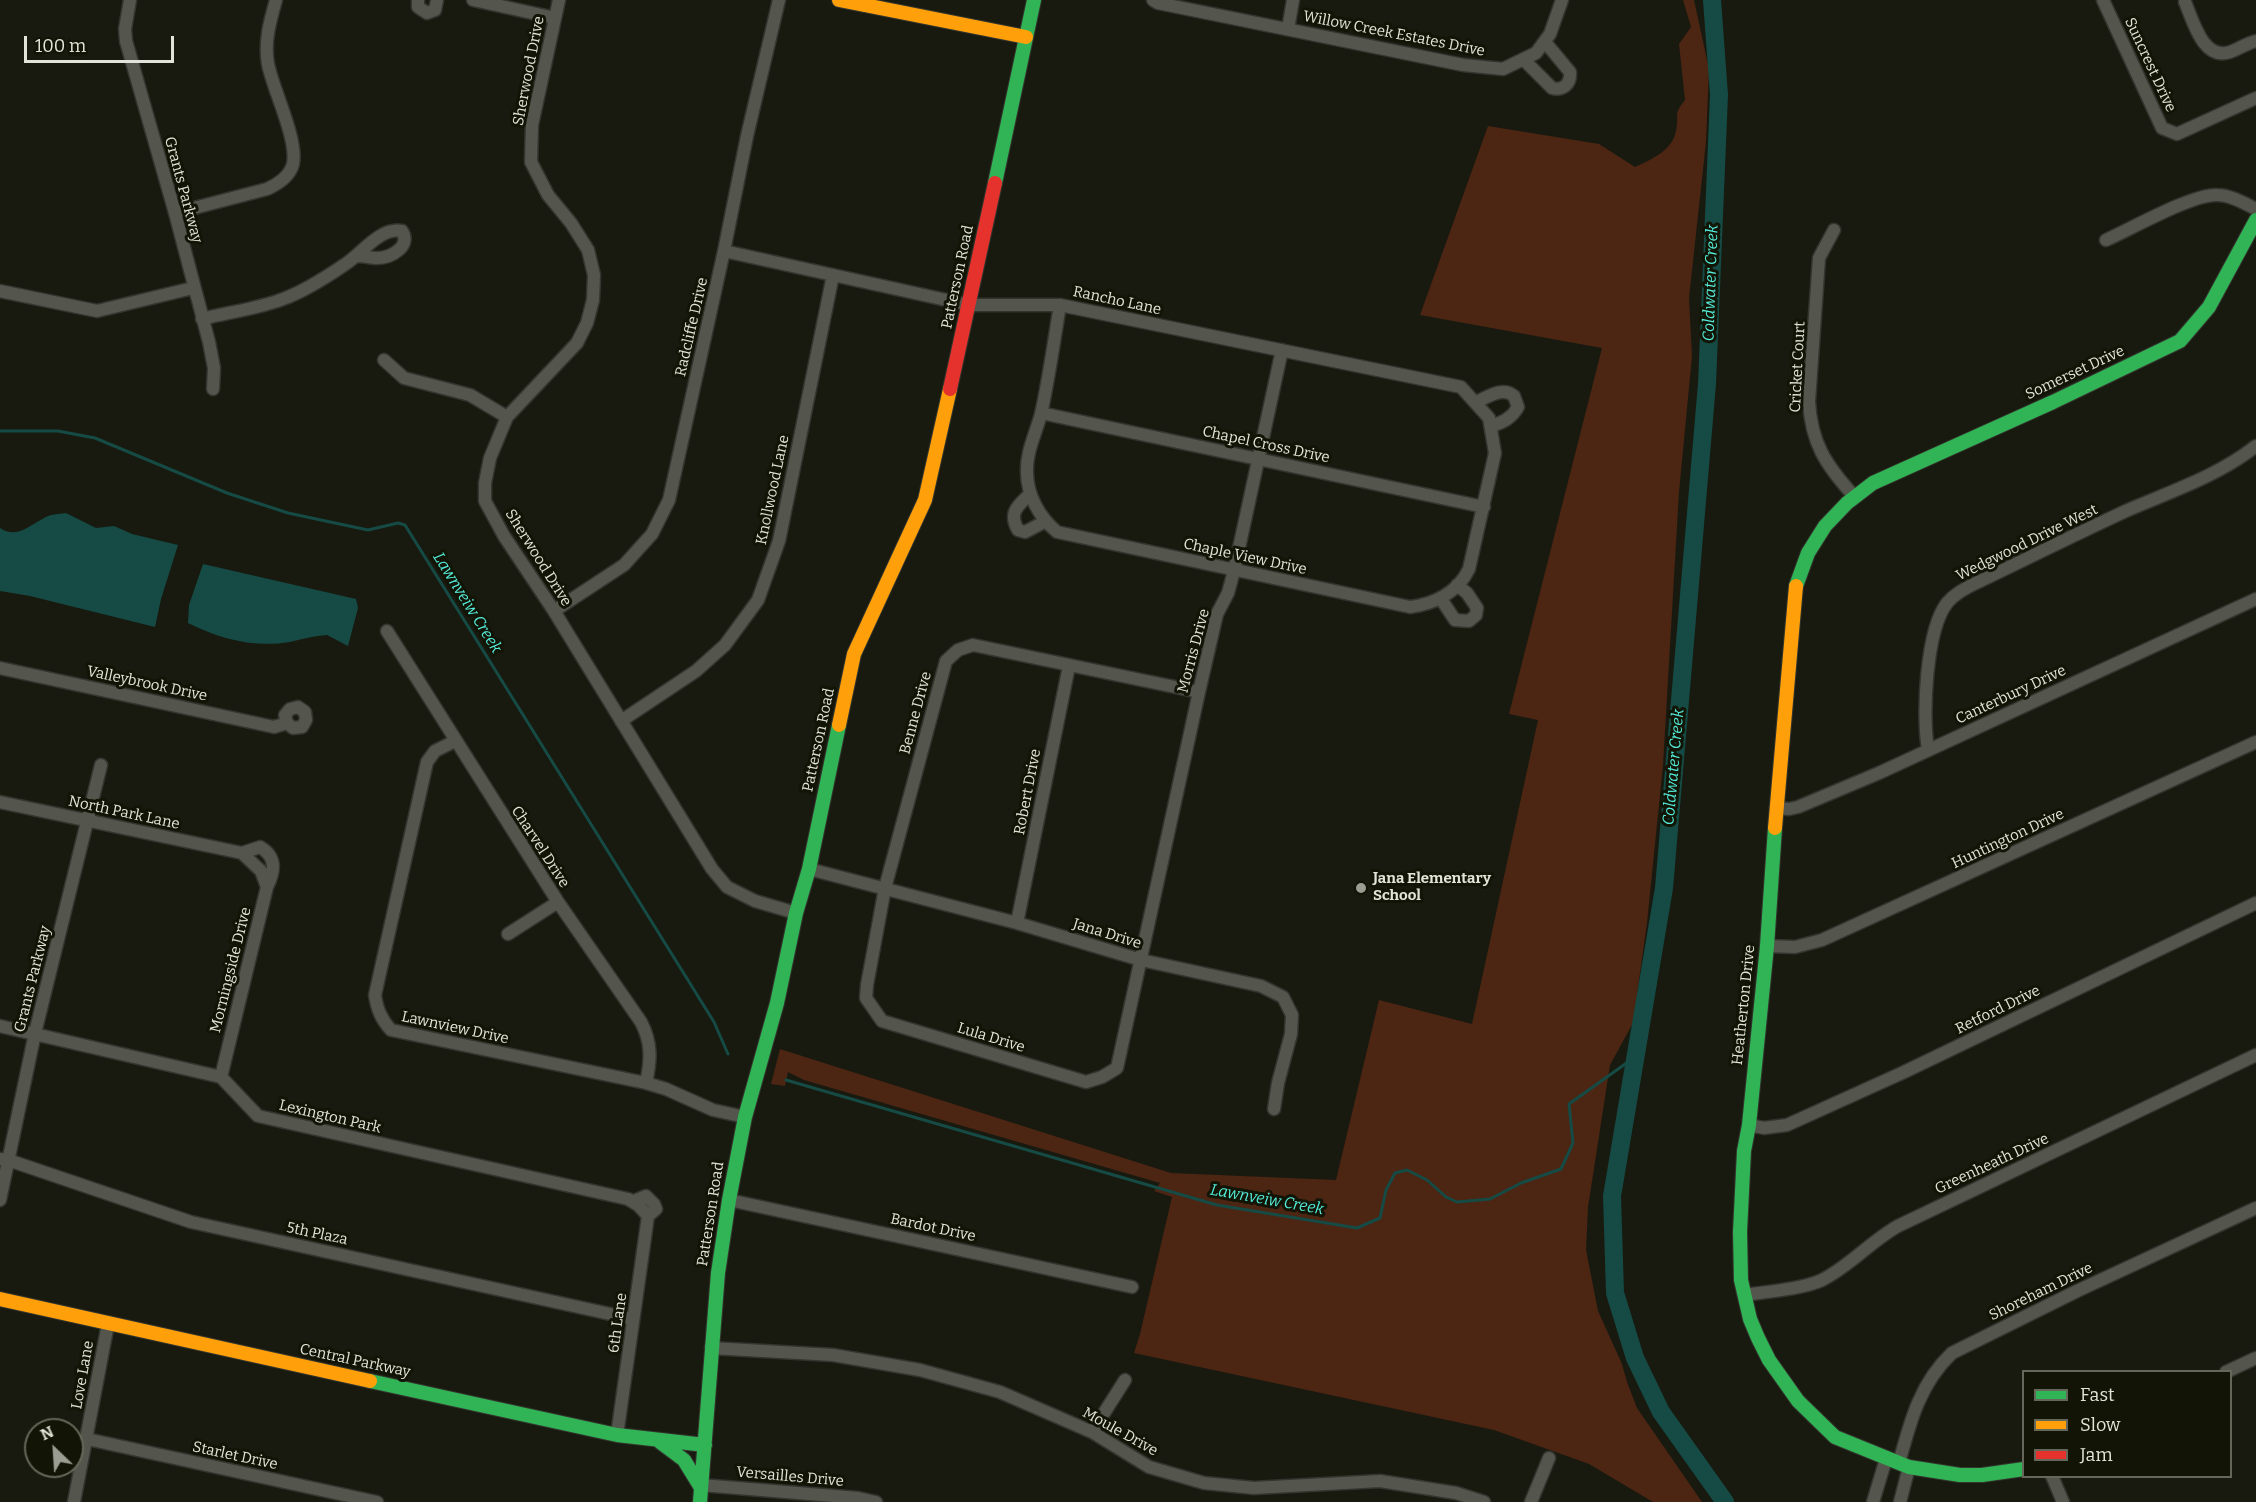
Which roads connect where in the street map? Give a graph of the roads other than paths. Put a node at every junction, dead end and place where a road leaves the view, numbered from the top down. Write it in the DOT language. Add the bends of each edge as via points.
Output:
graph roads {
  1 [pos="130,0"];
  2 [pos="276,0"];
  3 [pos="418,0"];
  4 [pos="437,0"];
  5 [pos="473,0"];
  6 [pos="559,0"];
  7 [pos="779,0"];
  8 [pos="839,0"];
  9 [pos="1034,0"];
  10 [pos="1153,0"];
  11 [pos="1293,0"];
  12 [pos="1562,0"];
  13 [pos="2103,0"];
  14 [pos="2185,2"];
  15 [pos="555,18"];
  16 [pos="1288,29"];
  17 [pos="1026,37"];
  18 [pos="2256,40"];
  19 [pos="1545,42"];
  20 [pos="1523,59"];
  21 [pos="2256,98"];
  22 [pos="2256,209"];
  23 [pos="175,213"];
  24 [pos="2256,220"];
  25 [pos="1834,230"];
  26 [pos="2106,240"];
  27 [pos="724,251"];
  28 [pos="357,256"];
  29 [pos="833,275"];
  30 [pos="193,288"];
  31 [pos="0,291"];
  32 [pos="969,304"];
  33 [pos="1060,305"];
  34 [pos="202,319"];
  35 [pos="1282,350"];
  36 [pos="384,360"];
  37 [pos="213,389"];
  38 [pos="1476,402"];
  39 [pos="1041,413"];
  40 [pos="507,417"];
  41 [pos="1490,422"];
  42 [pos="2256,446"];
  43 [pos="1258,459"];
  44 [pos="1030,494"];
  45 [pos="1853,495"];
  46 [pos="1484,507"];
  47 [pos="1046,521"];
  48 [pos="1234,571"];
  49 [pos="1457,585"];
  50 [pos="1441,599"];
  51 [pos="2256,599"];
  52 [pos="554,612"];
  53 [pos="387,631"];
  54 [pos="1069,666"];
  55 [pos="0,668"];
  56 [pos="1198,692"];
  57 [pos="621,721"];
  58 [pos="287,723"];
  59 [pos="455,741"];
  60 [pos="2256,742"];
  61 [pos="1928,750"];
  62 [pos="101,765"];
  63 [pos="0,802"];
  64 [pos="1776,808"];
  65 [pos="88,821"];
  66 [pos="242,853"];
  67 [pos="809,869"];
  68 [pos="267,887"];
  69 [pos="885,888"];
  70 [pos="558,902"];
  71 [pos="2256,903"];
  72 [pos="796,913"];
  73 [pos="1017,923"];
  74 [pos="507,933"];
  75 [pos="1767,946"];
  76 [pos="1141,960"];
  77 [pos="0,1026"];
  78 [pos="35,1033"];
  79 [pos="2256,1055"];
  80 [pos="220,1077"];
  81 [pos="646,1083"];
  82 [pos="1274,1109"];
  83 [pos="745,1117"];
  84 [pos="1749,1125"];
  85 [pos="4,1159"];
  86 [pos="0,1200"];
  87 [pos="729,1200"];
  88 [pos="2256,1208"];
  89 [pos="648,1216"];
  90 [pos="1132,1287"];
  91 [pos="1744,1295"];
  92 [pos="0,1299"];
  93 [pos="633,1319"];
  94 [pos="108,1324"];
  95 [pos="711,1348"];
  96 [pos="2256,1358"];
  97 [pos="2228,1370"];
  98 [pos="1125,1380"];
  99 [pos="1092,1432"];
  100 [pos="617,1435"];
  101 [pos="87,1439"];
  102 [pos="657,1440"];
  103 [pos="705,1445"];
  104 [pos="1549,1458"];
  105 [pos="1898,1463"];
  106 [pos="2022,1469"];
  107 [pos="2053,1478"];
  108 [pos="700,1492"];
  109 [pos="74,1502"];
  110 [pos="377,1502"];
  111 [pos="876,1502"];
  112 [pos="1484,1502"];
  113 [pos="1531,1502"];
  114 [pos="1873,1502"];
  115 [pos="1900,1502"];
  116 [pos="2063,1502"];
  1 -- 23 [label="street, Grants Parkway" via="126,41"];
  2 -- 23 [label="street" via="266,46 292,146 290,172 267,189"];
  3 -- 4 [label="street" via="420,10 428,13 435,10"];
  5 -- 15 [label="street"];
  6 -- 15 [label="street, Sherwood Drive"];
  7 -- 27 [label="street, Radcliffe Drive"];
  8 -- 17 [label="street"];
  9 -- 17 [label="street, Patterson Road"];
  10 -- 16 [label="street, Willow Creek Estates Drive"];
  11 -- 16 [label="street"];
  12 -- 19 [label="street, Willow Creek Estates Drive"];
  13 -- 21 [label="street, Suncrest Drive" via="2163,128 2176,134"];
  14 -- 18 [label="street" via="2212,51 2230,52"];
  15 -- 40 [label="street, Sherwood Drive" via="532,125 531,162 548,195 588,250 594,275 593,300 577,343"];
  16 -- 20 [label="street, Willow Creek Estates Drive" via="1463,65 1503,69"];
  17 -- 32 [label="street, Patterson Road"];
  19 -- 20 [label="street, Willow Creek Estates Drive"];
  19 -- 20 [label="street" via="1570,72 1566,86 1552,88"];
  22 -- 26 [label="street" via="2218,195 2205,197"];
  23 -- 30 [label="street, Grants Parkway"];
  24 -- 45 [label="street, Somerset Drive" via="2209,307 2180,341 1882,478"];
  25 -- 45 [label="street, Cricket Court" via="1819,258 1810,417 1817,446"];
  27 -- 29 [label="street, Rancho Lane"];
  27 -- 52 [label="street, Radcliffe Drive" via="669,500 652,534 624,564"];
  28 -- 34 [label="street" via="288,297"];
  29 -- 32 [label="street, Rancho Lane"];
  29 -- 57 [label="street, Knollwood Lane" via="780,540 758,600 724,645 696,671"];
  30 -- 31 [label="street" via="97,311"];
  30 -- 34 [label="street, Grants Parkway"];
  32 -- 33 [label="street, Rancho Lane"];
  32 -- 67 [label="street, Patterson Road" via="925,500 854,654"];
  33 -- 35 [label="street, Rancho Lane"];
  33 -- 39 [label="street"];
  34 -- 37 [label="street, Grants Parkway" via="214,368"];
  35 -- 38 [label="street, Rancho Lane" via="1461,387"];
  35 -- 43 [label="street, Morris Drive"];
  36 -- 40 [label="street" via="404,378 470,395"];
  38 -- 41 [label="street, Rancho Lane"];
  38 -- 41 [label="street" via="1499,392 1514,396 1518,407 1515,413 1507,420"];
  39 -- 43 [label="street, Chapel Cross Drive"];
  39 -- 44 [label="street" via="1026,472"];
  40 -- 52 [label="street, Sherwood Drive" via="490,458 485,501"];
  41 -- 46 [label="street, Chaple View Drive" via="1496,453"];
  42 -- 61 [label="street, Wedgwood Drive West" via="2232,464 1978,582 1948,602 1933,634 1930,654 1925,708"];
  43 -- 46 [label="street, Chapel Cross Drive"];
  43 -- 48 [label="street, Morris Drive"];
  44 -- 47 [label="street"];
  44 -- 47 [label="street" via="1013,513 1018,530 1025,532"];
  45 -- 64 [label="street, Heatherton Drive" via="1815,537 1796,584"];
  46 -- 49 [label="street, Chaple View Drive" via="1469,569"];
  47 -- 48 [label="street, Chaple View Drive" via="1057,532"];
  48 -- 50 [label="street, Chaple View Drive" via="1410,607"];
  48 -- 56 [label="street, Morris Drive" via="1217,615"];
  49 -- 50 [label="street, Chaple View Drive"];
  49 -- 50 [label="street" via="1477,608 1476,615 1469,621 1455,620"];
  51 -- 61 [label="street, Canterbury Drive"];
  52 -- 57 [label="street, Sherwood Drive"];
  53 -- 59 [label="street, Charvel Drive"];
  54 -- 56 [label="street, Benne Drive"];
  54 -- 69 [label="street, Benne Drive" via="973,645 958,650 946,661"];
  54 -- 73 [label="street, Robert Drive"];
  55 -- 58 [label="street, Valleybrook Drive" via="274,727"];
  56 -- 76 [label="street, Morris Drive"];
  57 -- 72 [label="street, Sherwood Drive" via="727,887 754,901"];
  59 -- 70 [label="street, Charvel Drive"];
  59 -- 81 [label="street, Lawnview Drive" via="435,752 427,762 375,994 380,1015 391,1030"];
  60 -- 75 [label="street, Huntington Drive" via="1822,940 1795,947"];
  61 -- 64 [label="street, Canterbury Drive" via="1798,807"];
  62 -- 65 [label="street, Grants Parkway"];
  63 -- 65 [label="street, North Park Lane"];
  64 -- 75 [label="street, Heatherton Drive"];
  65 -- 66 [label="street, North Park Lane"];
  65 -- 78 [label="street, Grants Parkway"];
  66 -- 68 [label="street" via="261,871"];
  66 -- 68 [label="street, North Park Lane" via="260,847 271,857 274,871"];
  67 -- 69 [label="street, Jana Drive"];
  67 -- 72 [label="street, Patterson Road"];
  68 -- 80 [label="street, Morningside Drive"];
  69 -- 73 [label="street, Jana Drive"];
  69 -- 76 [label="street, Lula Drive" via="866,998 882,1021 1086,1082 1118,1068"];
  70 -- 74 [label="street"];
  70 -- 81 [label="street, Charvel Drive" via="648,1035 650,1066"];
  71 -- 84 [label="street, Retford Drive" via="1787,1125"];
  72 -- 83 [label="street, Patterson Road" via="777,1003"];
  73 -- 76 [label="street, Jana Drive"];
  75 -- 84 [label="street, Heatherton Drive"];
  76 -- 82 [label="street, Jana Drive" via="1261,986 1283,997 1292,1015"];
  77 -- 78 [label="street"];
  78 -- 80 [label="street"];
  78 -- 85 [label="street, Grants Parkway"];
  79 -- 91 [label="street, Greenheath Drive" via="1898,1226 1820,1281"];
  80 -- 89 [label="street, Lexington Park" via="258,1116 634,1201"];
  81 -- 83 [label="street, Lawnview Drive" via="712,1110"];
  83 -- 87 [label="street, Patterson Road"];
  84 -- 91 [label="street, Heatherton Drive" via="1740,1232"];
  85 -- 86 [label="street, Grants Parkway"];
  85 -- 93 [label="street, 5th Plaza" via="191,1222"];
  87 -- 90 [label="street, Bardot Drive"];
  87 -- 95 [label="street, Patterson Road"];
  88 -- 105 [label="street, Shoreham Drive" via="1952,1353 1923,1389"];
  89 -- 93 [label="street, 6th Lane"];
  91 -- 105 [label="street, Heatherton Drive" via="1750,1319 1769,1360 1798,1401 1835,1437"];
  92 -- 94 [label="street, Central Parkway"];
  93 -- 100 [label="street, 6th Lane"];
  94 -- 100 [label="street, Central Parkway"];
  94 -- 101 [label="street, Love Lane"];
  95 -- 99 [label="street, Moule Drive" via="833,1355 920,1370 1000,1392"];
  95 -- 103 [label="street, Patterson Road"];
  96 -- 97 [label="street"];
  98 -- 99 [label="street"];
  99 -- 112 [label="street, Moule Drive" via="1149,1467 1204,1483 1254,1488 1380,1481 1456,1493"];
  100 -- 102 [label="street, Central Parkway"];
  101 -- 109 [label="street, Love Lane"];
  101 -- 110 [label="street, Starlet Drive"];
  102 -- 103 [label="street, Central Parkway"];
  102 -- 108 [label="street" via="684,1458 695,1473"];
  103 -- 108 [label="street, Patterson Road"];
  104 -- 113 [label="street"];
  105 -- 106 [label="street, Heatherton Drive" via="1960,1475"];
  105 -- 114 [label="street"];
  105 -- 115 [label="street"];
  107 -- 116 [label="street"];
  108 -- 111 [label="street, Versailles Drive"];
}
